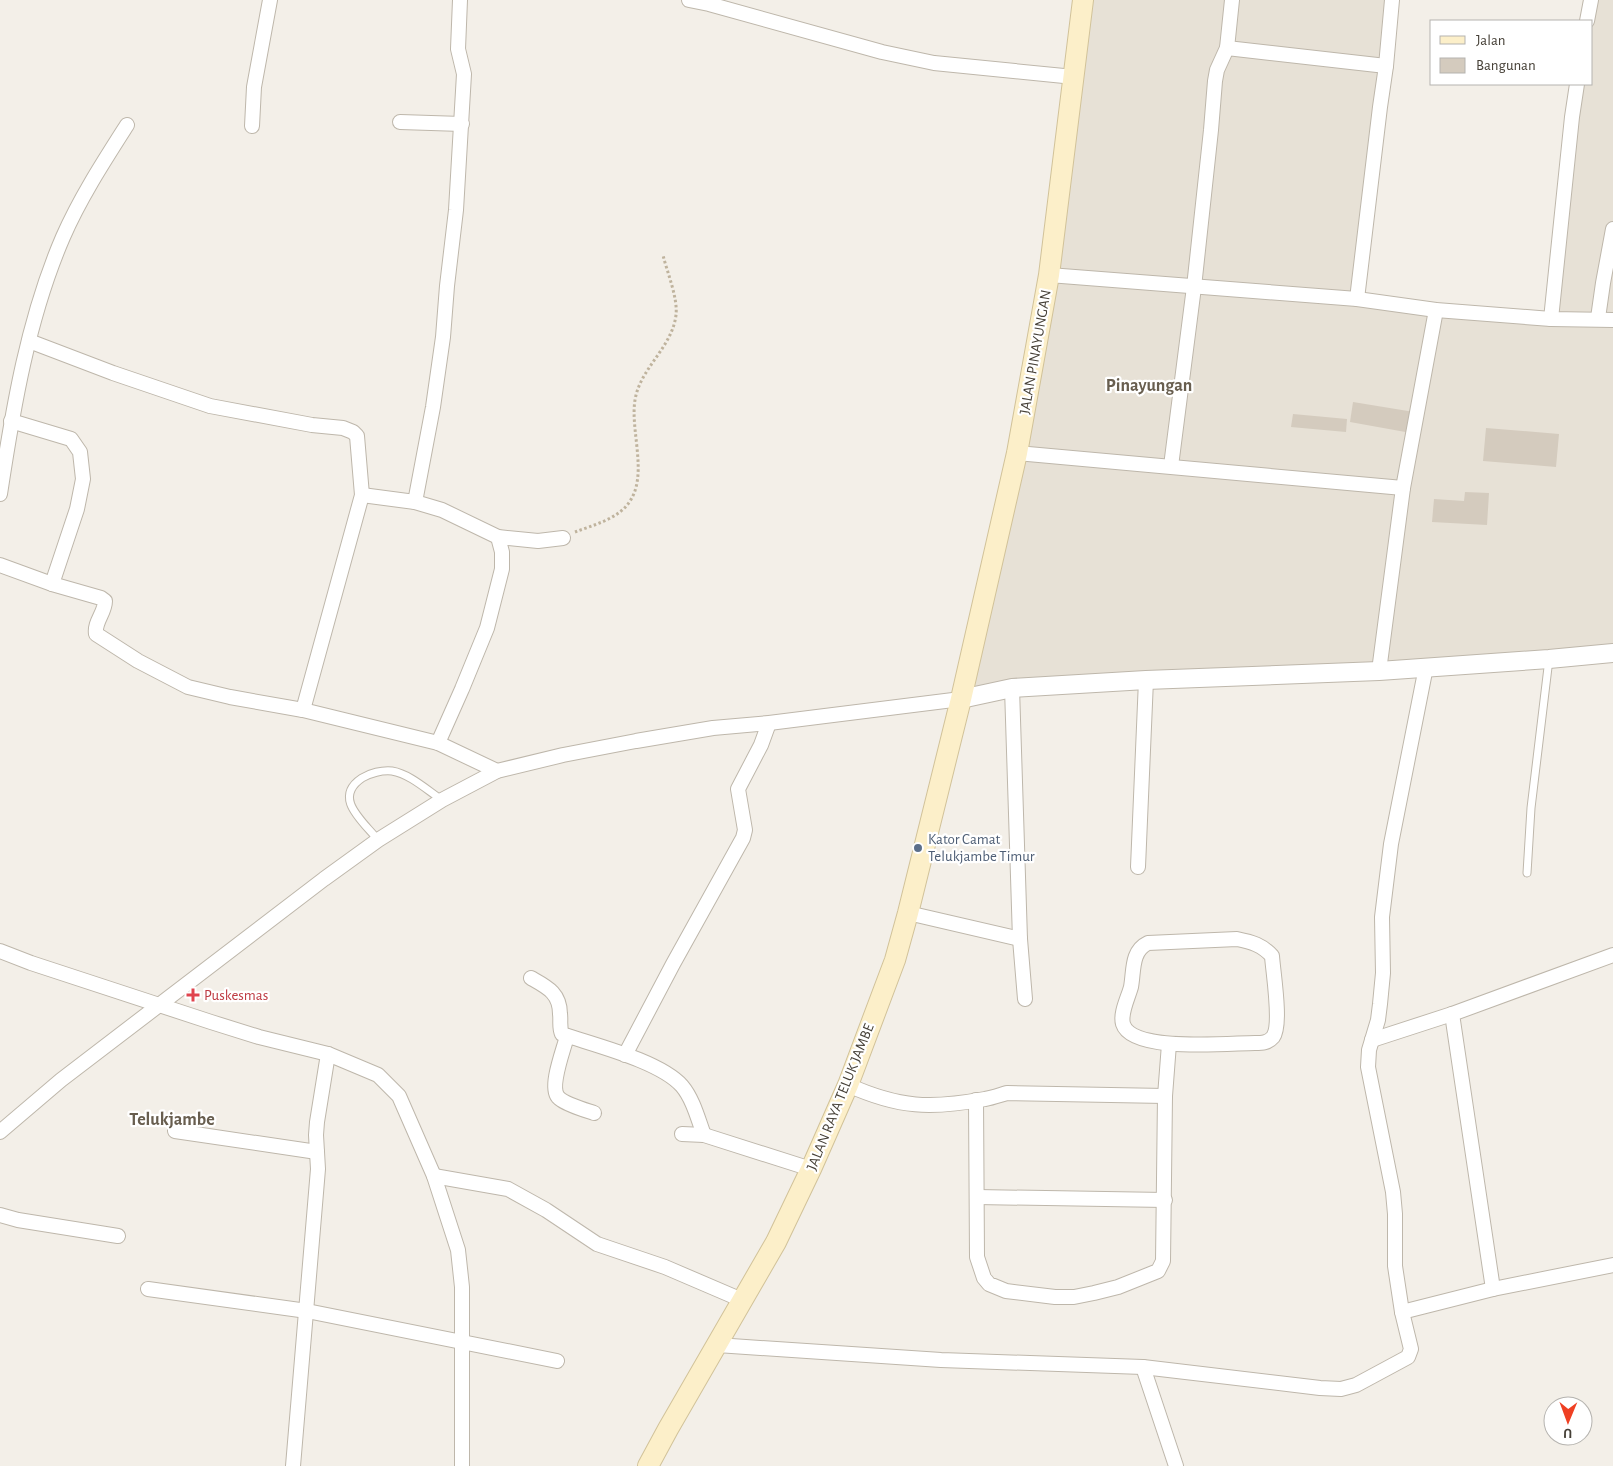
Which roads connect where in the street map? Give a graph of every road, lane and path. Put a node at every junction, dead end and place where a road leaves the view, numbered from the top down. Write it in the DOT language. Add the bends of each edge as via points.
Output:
graph roads {
  1 [pos="270,0"];
  2 [pos="460,0"];
  3 [pos="689,0"];
  4 [pos="1083,0"];
  5 [pos="1232,0"];
  6 [pos="1392,0"];
  7 [pos="1591,0"];
  8 [pos="1587,20"];
  9 [pos="1227,48"];
  10 [pos="1386,66"];
  11 [pos="1074,77"];
  12 [pos="1577,85"];
  13 [pos="400,122"];
  14 [pos="462,124"];
  15 [pos="126,125"];
  16 [pos="252,126"];
  17 [pos="1613,228"];
  18 [pos="663,255"];
  19 [pos="1049,275"];
  20 [pos="1194,287"];
  21 [pos="1357,299"];
  22 [pos="1436,310"];
  23 [pos="1551,318"];
  24 [pos="1598,318"];
  25 [pos="1613,320"];
  26 [pos="29,341"];
  27 [pos="11,421"];
  28 [pos="1017,453"];
  29 [pos="1171,466"];
  30 [pos="1403,488"];
  31 [pos="0,494"];
  32 [pos="362,495"];
  33 [pos="415,502"];
  34 [pos="498,537"];
  35 [pos="563,538"];
  36 [pos="0,565"];
  37 [pos="52,584"];
  38 [pos="1613,652"];
  39 [pos="1549,659"];
  40 [pos="1426,668"];
  41 [pos="1379,671"];
  42 [pos="1146,680"];
  43 [pos="1012,688"];
  44 [pos="960,699"];
  45 [pos="303,710"];
  46 [pos="769,723"];
  47 [pos="438,743"];
  48 [pos="497,771"];
  49 [pos="442,800"];
  50 [pos="378,840"];
  51 [pos="1138,867"];
  52 [pos="1527,873"];
  53 [pos="908,914"];
  54 [pos="1020,939"];
  55 [pos="0,951"];
  56 [pos="1613,955"];
  57 [pos="531,978"];
  58 [pos="1025,999"];
  59 [pos="160,1005"];
  60 [pos="1452,1014"];
  61 [pos="567,1036"];
  62 [pos="1372,1040"];
  63 [pos="1169,1044"];
  64 [pos="328,1054"];
  65 [pos="625,1055"];
  66 [pos="848,1085"];
  67 [pos="1165,1096"];
  68 [pos="976,1100"];
  69 [pos="594,1113"];
  70 [pos="175,1131"];
  71 [pos="0,1132"];
  72 [pos="682,1134"];
  73 [pos="704,1135"];
  74 [pos="317,1152"];
  75 [pos="812,1169"];
  76 [pos="434,1176"];
  77 [pos="977,1197"];
  78 [pos="1164,1200"];
  79 [pos="0,1215"];
  80 [pos="118,1236"];
  81 [pos="1613,1265"];
  82 [pos="148,1289"];
  83 [pos="1493,1289"];
  84 [pos="742,1300"];
  85 [pos="307,1312"];
  86 [pos="1402,1312"];
  87 [pos="463,1342"];
  88 [pos="717,1345"];
  89 [pos="557,1362"];
  90 [pos="1143,1367"];
  91 [pos="293,1466"];
  92 [pos="462,1466"];
  93 [pos="648,1466"];
  94 [pos="1176,1466"];
  1 -- 16 [label="street" via="254,87"];
  2 -- 14 [label="street" via="458,49 464,74"];
  3 -- 11 [label="street" via="934,63"];
  4 -- 11 [label="main road, JALAN PINAYUNGAN"];
  5 -- 9 [label="street"];
  6 -- 10 [label="street"];
  7 -- 8 [label="street"];
  9 -- 10 [label="street"];
  9 -- 20 [label="street" via="1215,81"];
  10 -- 21 [label="street"];
  11 -- 19 [label="main road, JALAN PINAYUNGAN"];
  12 -- 23 [label="street"];
  13 -- 14 [label="street"];
  14 -- 33 [label="street" via="443,337"];
  15 -- 26 [label="street" via="63,236"];
  17 -- 24 [label="street"];
  18 -- 35 [label="path" via="676,314 662,350 638,386 635,402 636,487 631,501 620,512"];
  19 -- 20 [label="street"];
  19 -- 28 [label="main road, JALAN PINAYUNGAN"];
  20 -- 21 [label="street"];
  20 -- 29 [label="street"];
  21 -- 22 [label="street"];
  22 -- 23 [label="street"];
  22 -- 30 [label="street"];
  23 -- 24 [label="street"];
  24 -- 25 [label="street"];
  26 -- 27 [label="street"];
  26 -- 32 [label="street" via="210,406 353,432 357,436"];
  27 -- 31 [label="street"];
  27 -- 37 [label="street" via="71,439 80,452 82,479 77,510"];
  28 -- 29 [label="street"];
  28 -- 44 [label="main road, JALAN PINAYUNGAN"];
  29 -- 30 [label="street"];
  30 -- 41 [label="street"];
  32 -- 33 [label="street"];
  32 -- 45 [label="street"];
  33 -- 34 [label="street" via="442,510"];
  34 -- 35 [label="street" via="538,541"];
  34 -- 47 [label="street" via="502,569 487,628"];
  36 -- 37 [label="street"];
  37 -- 45 [label="street" via="105,601 95,628 96,634 138,661 188,686"];
  38 -- 39 [label="street"];
  39 -- 40 [label="street"];
  39 -- 52 [label="lane" via="1531,808"];
  40 -- 41 [label="street"];
  40 -- 62 [label="street" via="1391,844 1382,916 1380,1004"];
  41 -- 42 [label="street"];
  42 -- 43 [label="street"];
  42 -- 51 [label="street"];
  43 -- 44 [label="street"];
  43 -- 54 [label="street"];
  44 -- 46 [label="street"];
  44 -- 53 [label="main road, JALAN RAYA TELUK JAMBE"];
  45 -- 47 [label="street"];
  46 -- 48 [label="street" via="636,740"];
  46 -- 65 [label="street" via="738,789 745,830 743,838"];
  47 -- 48 [label="street"];
  48 -- 49 [label="street"];
  49 -- 50 [label="street"];
  49 -- 50 [label="lane" via="407,776 391,771 365,776 348,793 350,804"];
  50 -- 59 [label="street"];
  53 -- 54 [label="street"];
  53 -- 66 [label="main road, JALAN RAYA TELUK JAMBE"];
  54 -- 58 [label="street"];
  55 -- 59 [label="street"];
  56 -- 60 [label="street"];
  57 -- 61 [label="street" via="556,995 560,1030"];
  59 -- 64 [label="street" via="259,1038"];
  59 -- 71 [label="street" via="61,1080"];
  60 -- 62 [label="street"];
  60 -- 83 [label="street"];
  61 -- 65 [label="street"];
  61 -- 69 [label="street" via="555,1091 559,1098"];
  62 -- 86 [label="street" via="1368,1067 1393,1192 1396,1266"];
  63 -- 63 [label="street" via="1136,1037 1123,1024 1136,954 1141,946 1238,939 1265,948 1272,956 1278,1023 1272,1038 1255,1043"];
  63 -- 67 [label="street"];
  64 -- 74 [label="street" via="317,1122"];
  64 -- 76 [label="street" via="378,1075 399,1096"];
  65 -- 73 [label="street" via="668,1073 683,1087"];
  66 -- 68 [label="street" via="888,1101 916,1106 943,1106"];
  66 -- 75 [label="main road, JALAN RAYA TELUK JAMBE"];
  67 -- 68 [label="street" via="1007,1093"];
  67 -- 78 [label="street"];
  68 -- 77 [label="street"];
  70 -- 74 [label="street"];
  72 -- 73 [label="street"];
  73 -- 75 [label="street"];
  74 -- 85 [label="street"];
  75 -- 84 [label="main road, JALAN RAYA TELUK JAMBE" via="776,1242"];
  76 -- 84 [label="street" via="508,1189 597,1244 665,1267"];
  76 -- 87 [label="street" via="458,1250"];
  77 -- 78 [label="street"];
  77 -- 78 [label="street" via="977,1256 984,1278 989,1284 1006,1290 1055,1297 1074,1297 1118,1287 1158,1271 1163,1261"];
  79 -- 80 [label="street"];
  81 -- 83 [label="street"];
  82 -- 85 [label="street"];
  83 -- 86 [label="street"];
  84 -- 88 [label="main road, JALAN RAYA TELUK JAMBE"];
  85 -- 87 [label="street"];
  85 -- 91 [label="street"];
  86 -- 90 [label="street" via="1411,1349 1408,1357 1356,1385 1341,1389"];
  87 -- 89 [label="street"];
  87 -- 92 [label="street"];
  88 -- 90 [label="street" via="942,1360"];
  88 -- 93 [label="main road, JALAN RAYA TELUK JAMBE"];
  90 -- 94 [label="street"];
}
